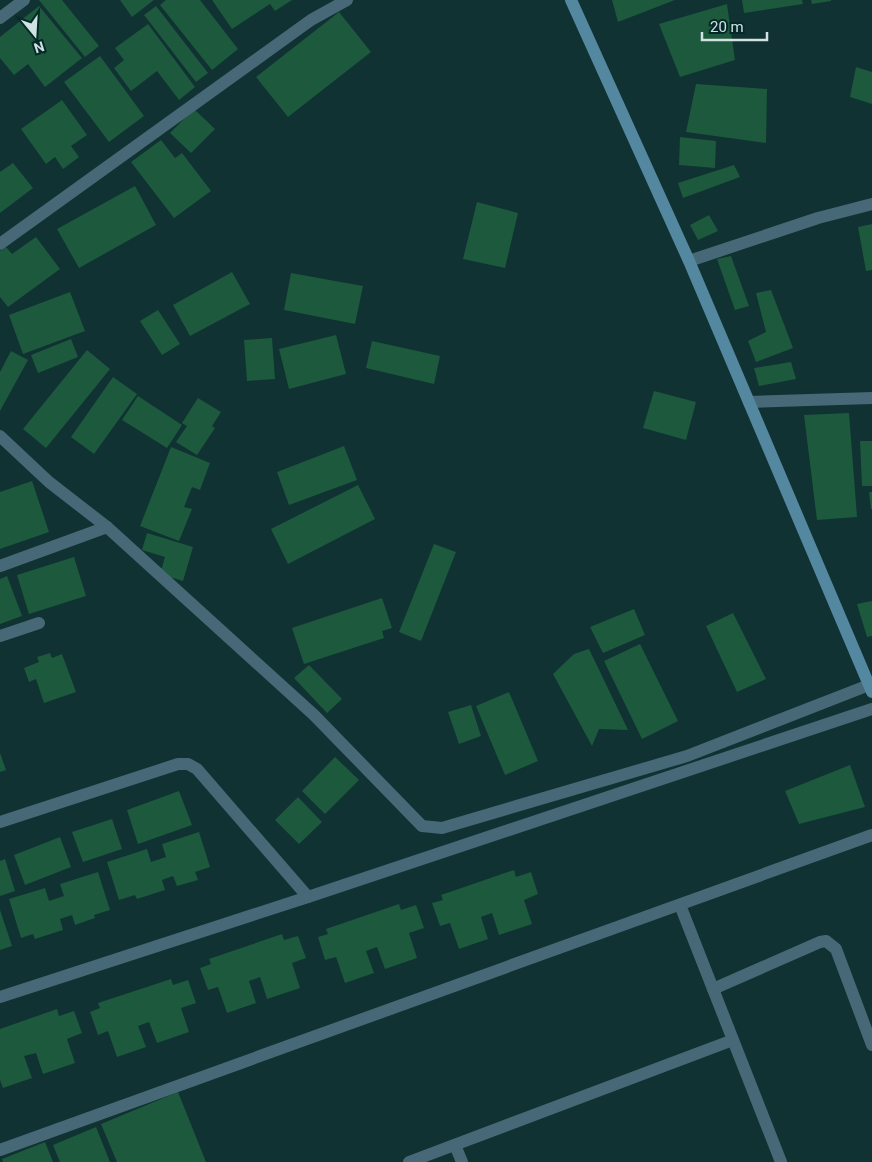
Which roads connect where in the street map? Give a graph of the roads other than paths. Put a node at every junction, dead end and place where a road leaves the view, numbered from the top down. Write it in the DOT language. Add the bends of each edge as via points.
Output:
graph roads {
  1 [pos="24,0"];
  2 [pos="347,0"];
  3 [pos="571,0"];
  4 [pos="0,18"];
  5 [pos="872,204"];
  6 [pos="0,244"];
  7 [pos="689,261"];
  8 [pos="872,398"];
  9 [pos="749,402"];
  10 [pos="0,436"];
  11 [pos="107,526"];
  12 [pos="0,566"];
  13 [pos="39,623"];
  14 [pos="0,636"];
  15 [pos="871,688"];
  16 [pos="872,709"];
  17 [pos="0,822"];
  18 [pos="872,836"];
  19 [pos="308,897"];
  20 [pos="680,905"];
  21 [pos="713,989"];
  22 [pos="0,997"];
  23 [pos="733,1040"];
  24 [pos="872,1045"];
  25 [pos="455,1145"];
  26 [pos="0,1150"];
  27 [pos="409,1162"];
  28 [pos="462,1162"];
  29 [pos="781,1162"];
  1 -- 4 [label="street"];
  2 -- 6 [label="street" via="311,20"];
  3 -- 7 [label="street"];
  5 -- 7 [label="street" via="818,218"];
  7 -- 9 [label="street"];
  8 -- 9 [label="street"];
  9 -- 15 [label="street"];
  10 -- 11 [label="street" via="49,482"];
  11 -- 12 [label="street"];
  11 -- 15 [label="street" via="314,715 422,826 442,828 687,756"];
  13 -- 14 [label="street"];
  16 -- 19 [label="street"];
  17 -- 19 [label="street" via="178,764 188,764 197,770"];
  18 -- 20 [label="street"];
  19 -- 22 [label="street"];
  20 -- 21 [label="street"];
  20 -- 26 [label="street"];
  21 -- 23 [label="street"];
  21 -- 24 [label="street" via="826,941 836,950"];
  23 -- 25 [label="street"];
  23 -- 29 [label="street"];
  25 -- 27 [label="street"];
  25 -- 28 [label="street"];
}
